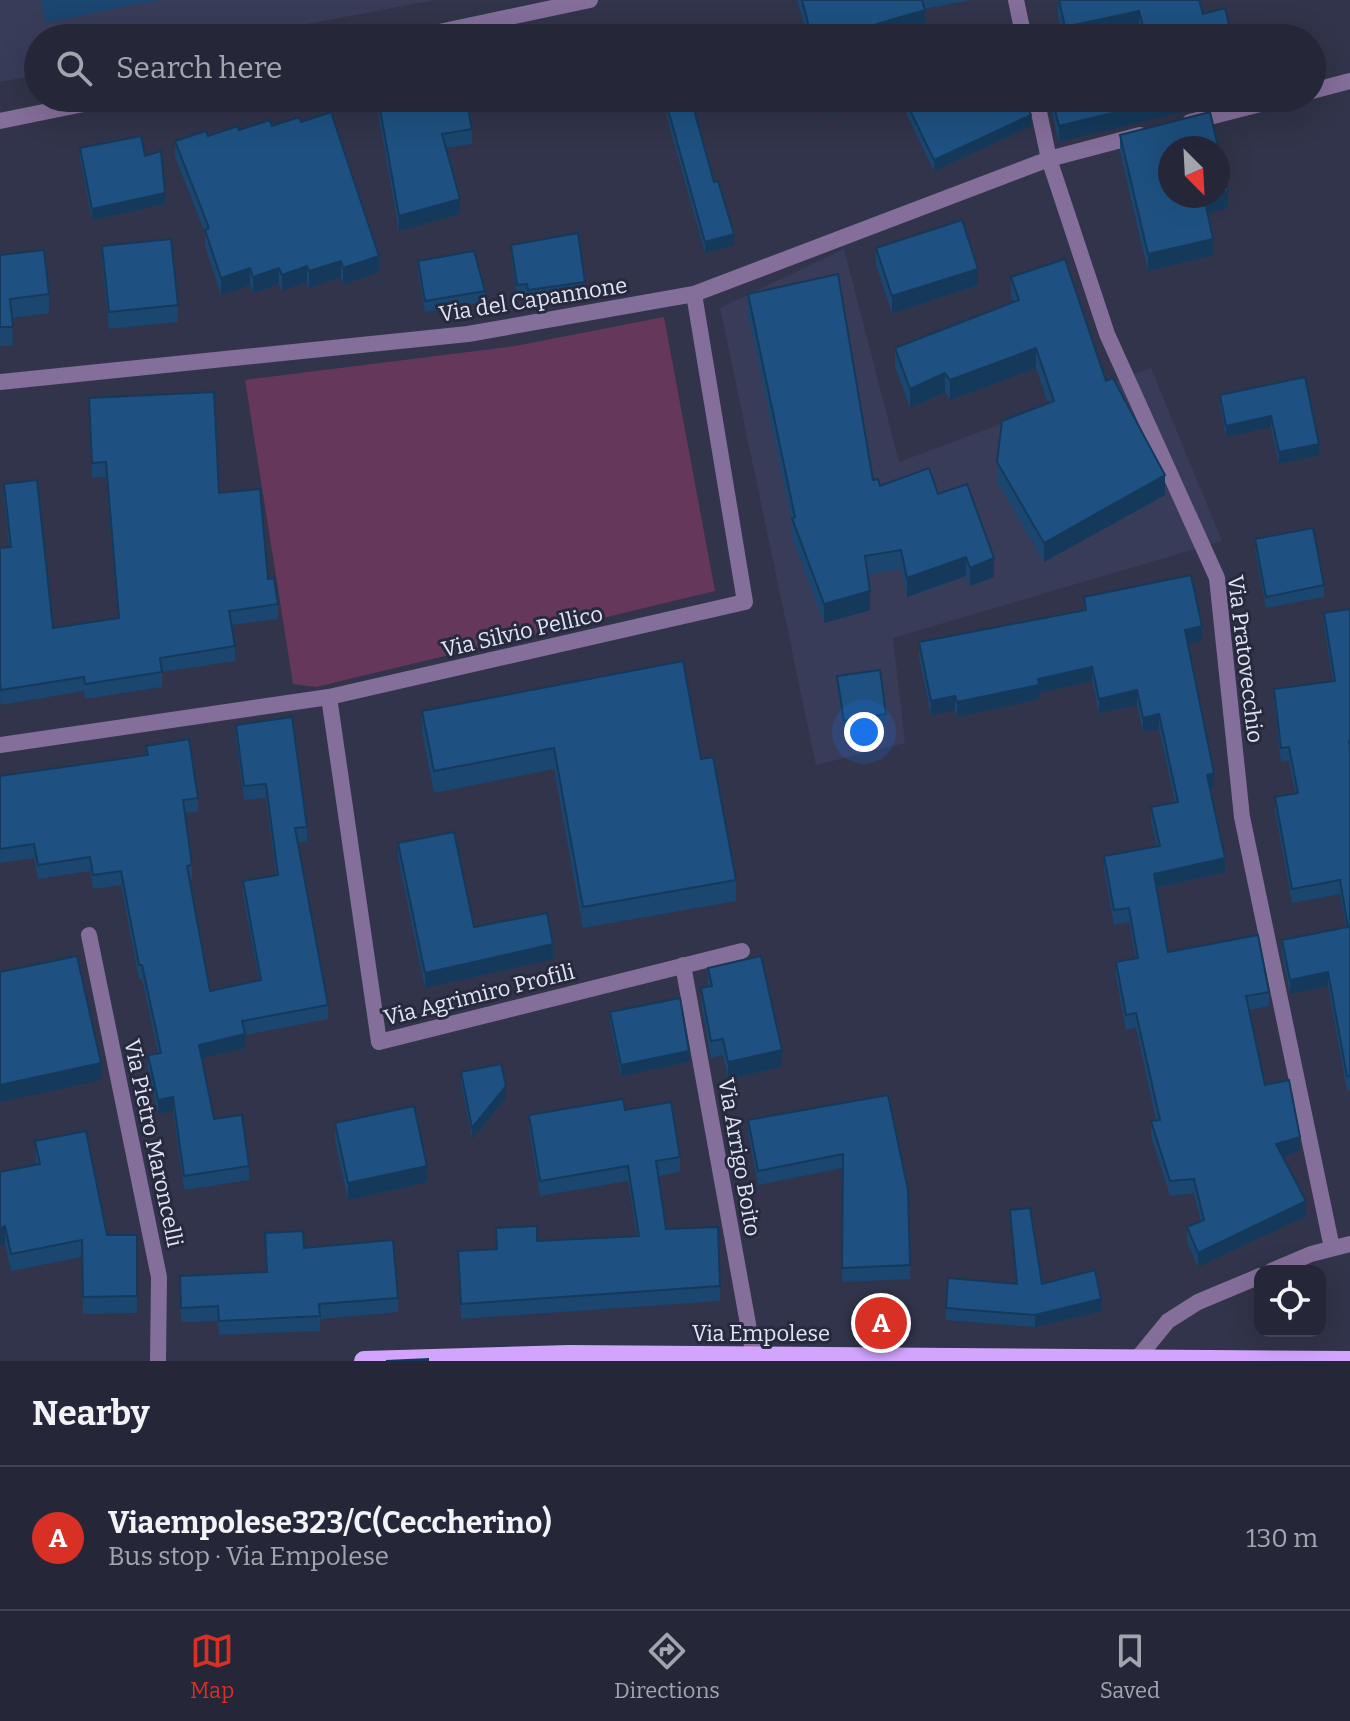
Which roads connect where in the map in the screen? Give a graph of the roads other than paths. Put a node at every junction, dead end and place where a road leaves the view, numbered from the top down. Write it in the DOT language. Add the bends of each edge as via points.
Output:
graph roads {
  1 [pos="1016,0"];
  2 [pos="580,2"];
  3 [pos="477,24"];
  4 [pos="1021,24"];
  5 [pos="1350,81"];
  6 [pos="1326,87"];
  7 [pos="44,112"];
  8 [pos="1039,112"];
  9 [pos="1229,112"];
  10 [pos="0,121"];
  11 [pos="1049,159"];
  12 [pos="694,294"];
  13 [pos="0,382"];
  14 [pos="329,697"];
  15 [pos="0,745"];
  16 [pos="89,935"];
  17 [pos="742,951"];
  18 [pos="683,965"];
  19 [pos="1350,1244"];
  20 [pos="1332,1248"];
  21 [pos="1287,1265"];
  22 [pos="1254,1279"];
  23 [pos="754,1357"];
  24 [pos="810,1359"];
  25 [pos="1111,1360"];
  26 [pos="1136,1360"];
  27 [pos="158,1361"];
  28 [pos="364,1361"];
  29 [pos="1350,1361"];
  1 -- 4 [label="street"];
  2 -- 3 [label="street"];
  5 -- 6 [label="street"];
  7 -- 10 [label="street"];
  8 -- 11 [label="street, Via Pratovecchio"];
  9 -- 11 [label="street, Via del Capannone"];
  11 -- 12 [label="street, Via del Capannone"];
  11 -- 20 [label="street, Via Pratovecchio" via="1107,334 1217,578 1242,817"];
  12 -- 13 [label="street, Via del Capannone" via="468,334"];
  12 -- 14 [label="street, Via Silvio Pellico" via="745,602"];
  14 -- 15 [label="street, Via Silvio Pellico"];
  14 -- 18 [label="street, Via Agrimiro Profili" via="379,1042"];
  16 -- 27 [label="street, Via Pietro Maroncelli" via="159,1277"];
  17 -- 18 [label="street, Via Agrimiro Profili"];
  18 -- 23 [label="street, Via Arrigo Boito"];
  19 -- 20 [label="street"];
  20 -- 21 [label="street"];
  22 -- 26 [label="street" via="1168,1321"];
  23 -- 24 [label="main road, Via Empolese"];
  23 -- 28 [label="main road, Via Empolese"];
  24 -- 25 [label="main road, Via Empolese"];
  25 -- 26 [label="main road, Via Empolese"];
  26 -- 29 [label="main road, Via Empolese"];
}
